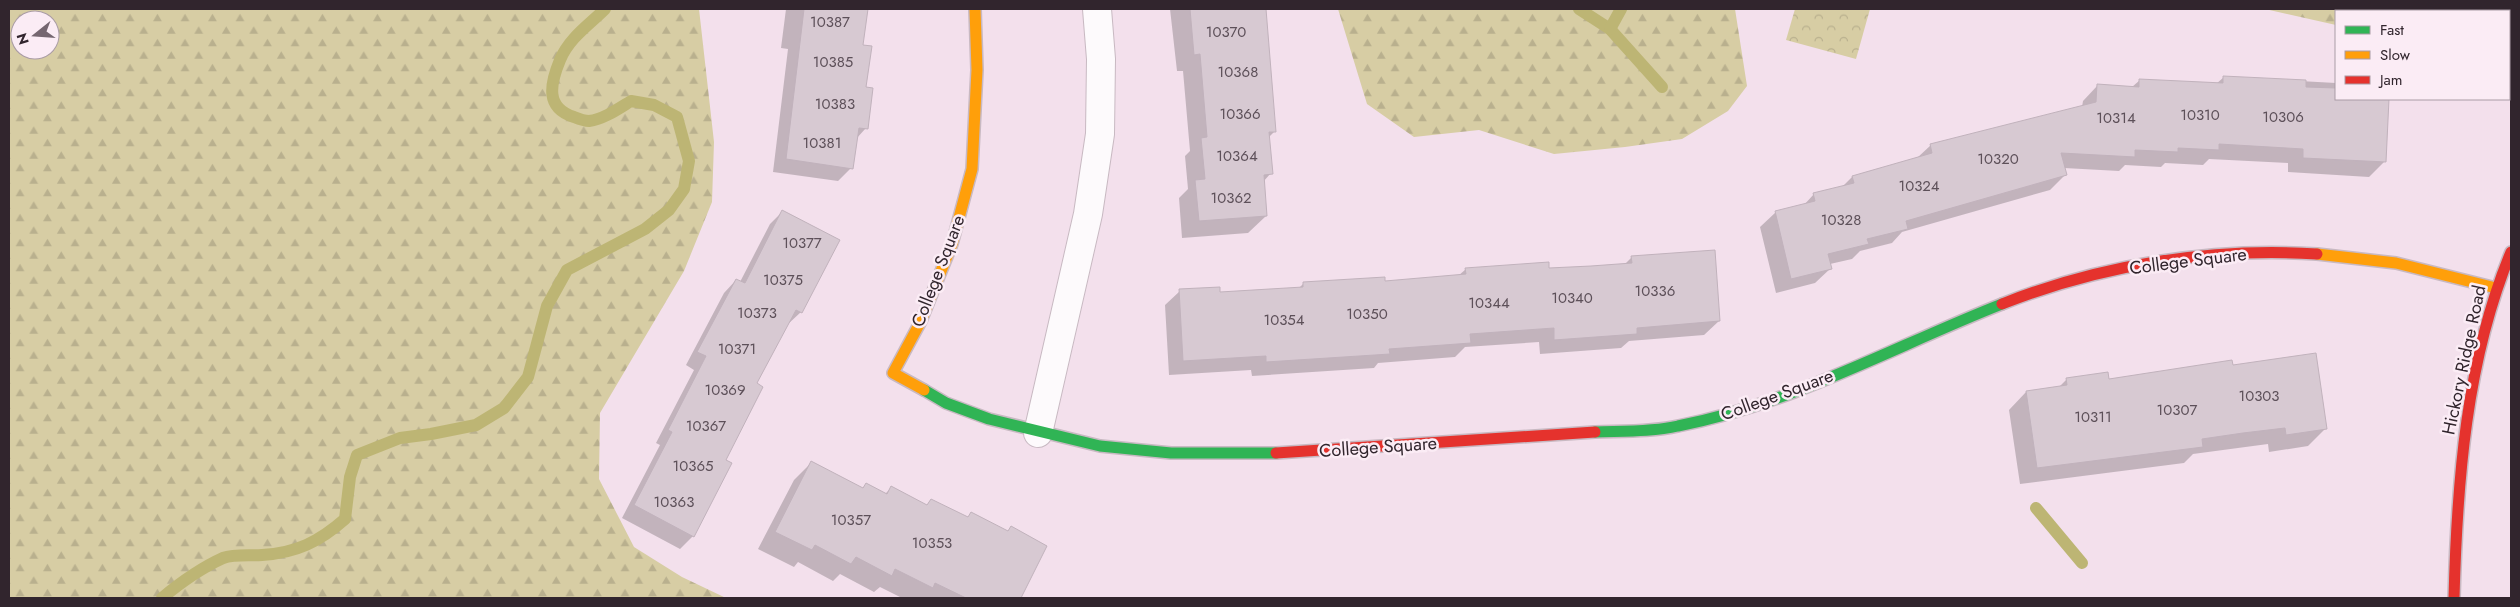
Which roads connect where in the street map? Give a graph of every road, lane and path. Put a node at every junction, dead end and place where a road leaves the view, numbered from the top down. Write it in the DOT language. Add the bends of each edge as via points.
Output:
graph roads {
  1 [pos="975,9"];
  2 [pos="1097,9"];
  3 [pos="2511,252"];
  4 [pos="2496,288"];
  5 [pos="1038,433"];
  6 [pos="2454,598"];
  1 -- 5 [label="street, College Square" via="977,70 972,169 952,244 921,321 893,373 946,403 990,420"];
  2 -- 5 [label="street" via="1101,59 1100,134 1088,214"];
  3 -- 4 [label="street, Hickory Ridge Road"];
  4 -- 5 [label="street, College Square" via="2395,263 2329,254 2266,253 2139,264 2014,300 1799,390 1737,412 1676,427 1252,455 1170,453 1100,446"];
  4 -- 6 [label="street, Hickory Ridge Road" via="2466,423"];
}
